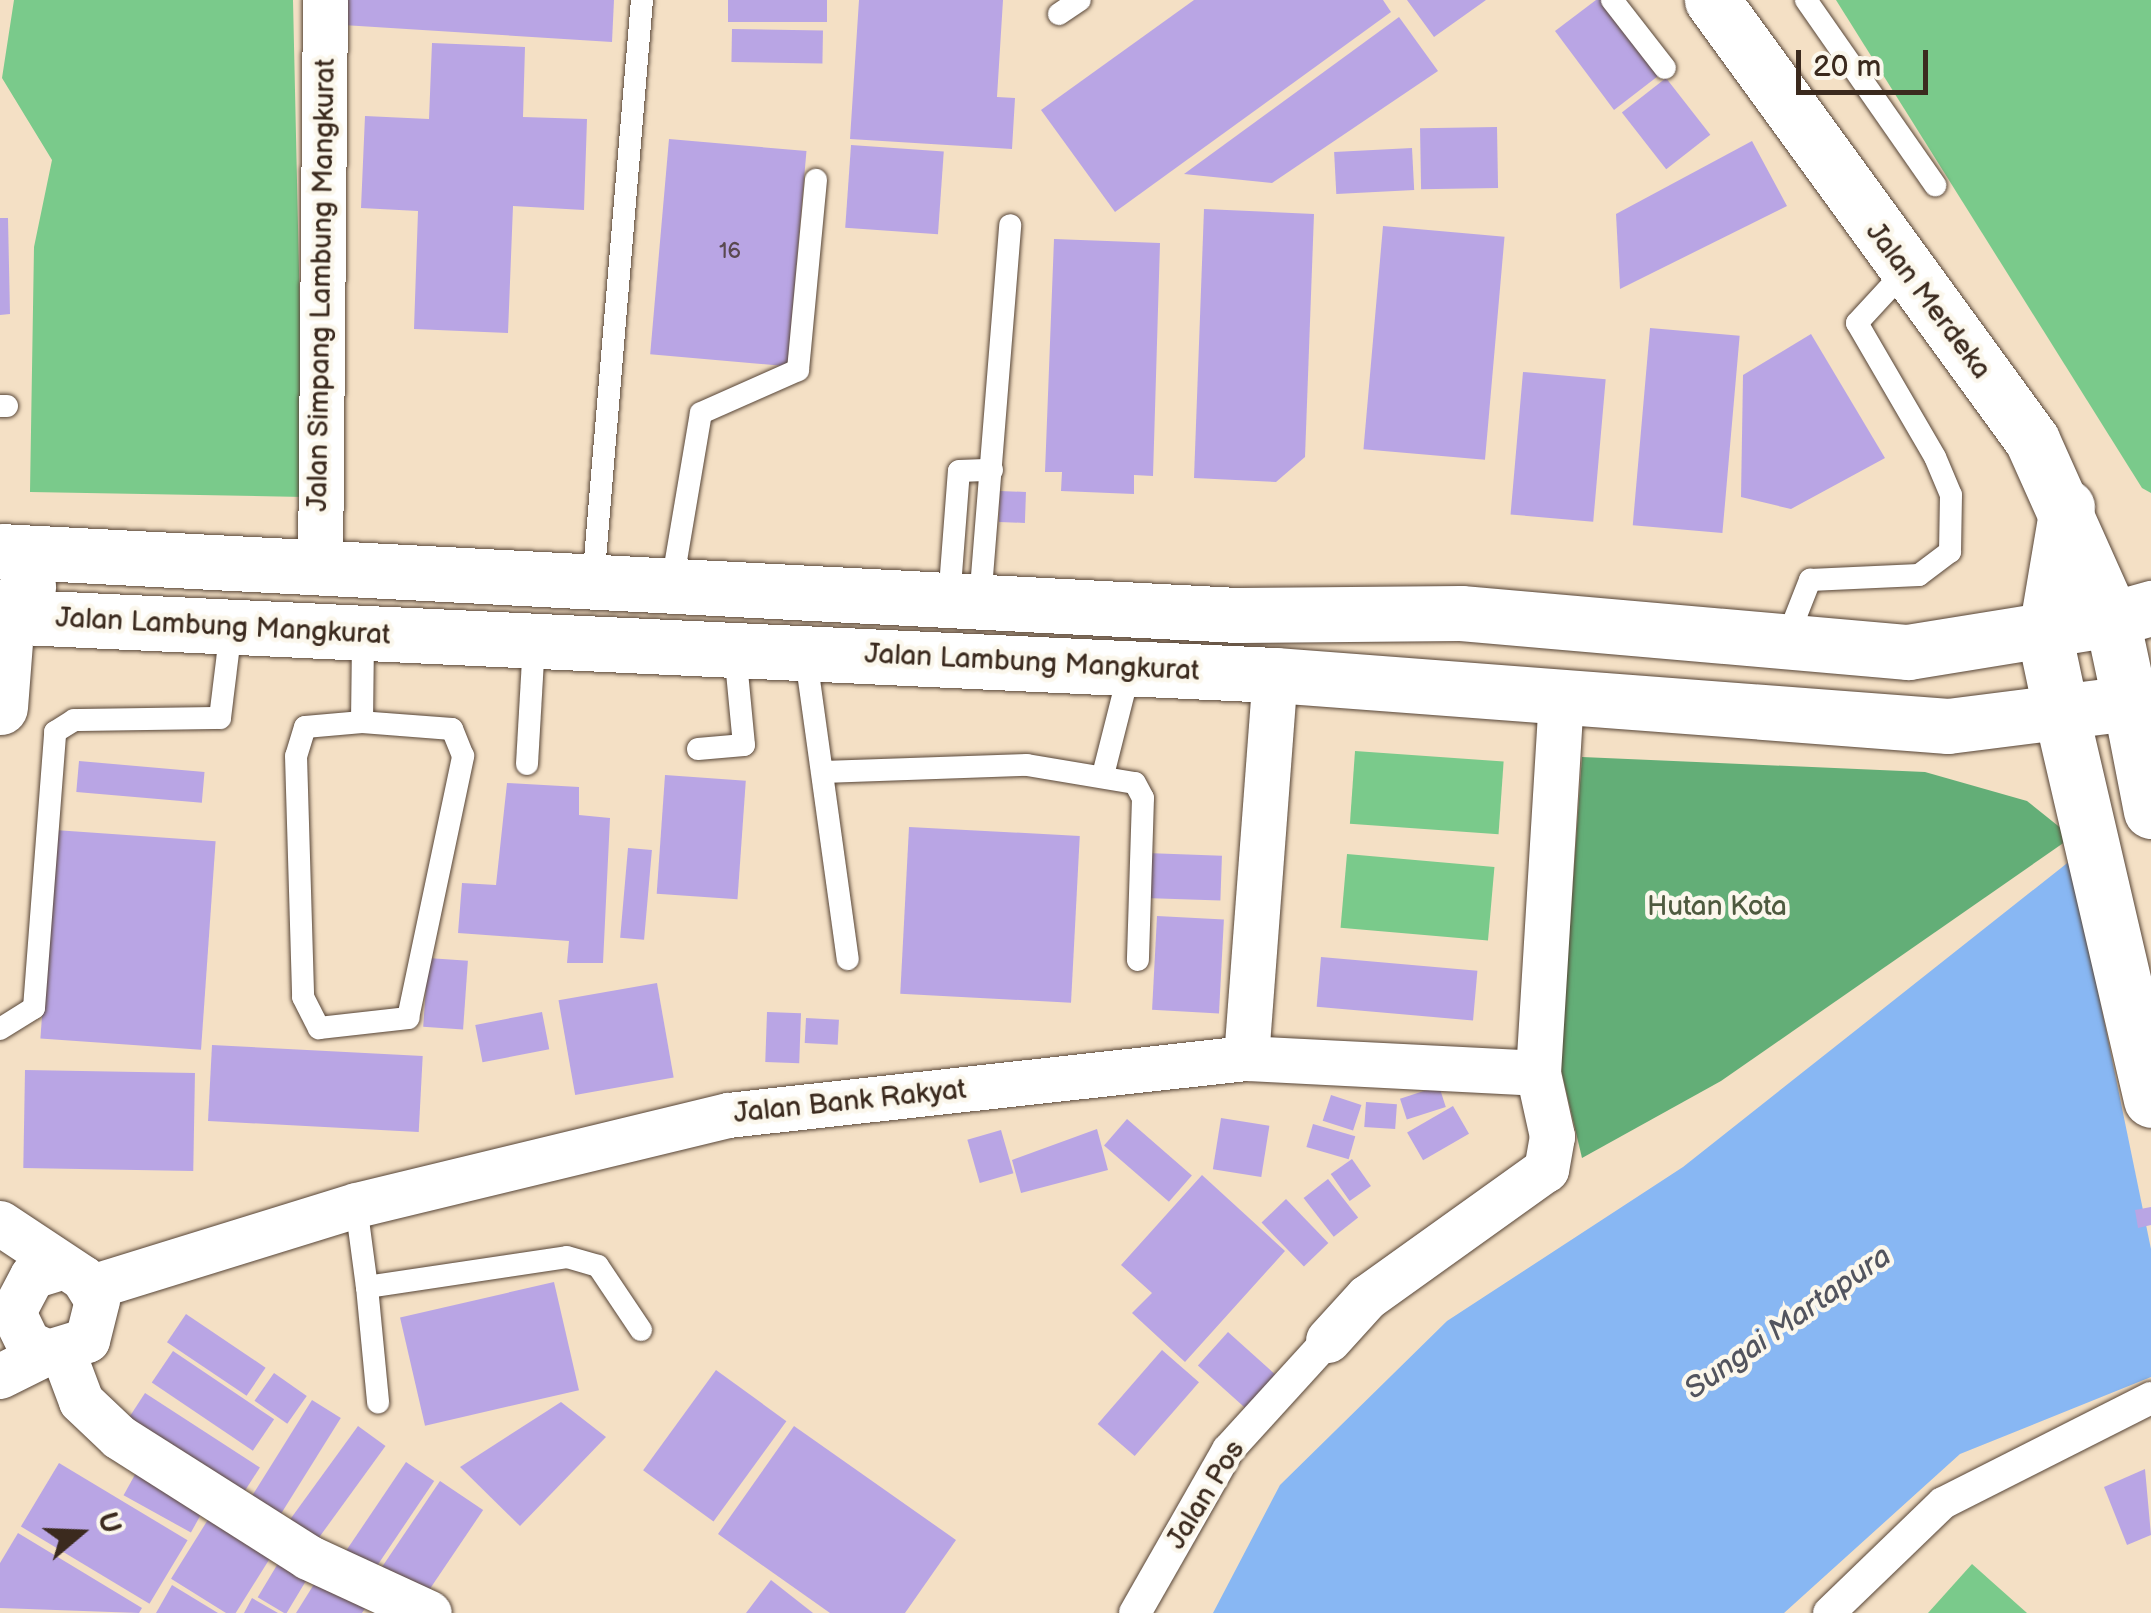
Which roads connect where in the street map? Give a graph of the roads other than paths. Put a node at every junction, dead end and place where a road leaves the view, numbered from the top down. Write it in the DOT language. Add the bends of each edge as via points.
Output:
graph roads {
  1 [pos="325,0"];
  2 [pos="642,0"];
  3 [pos="1080,0"];
  4 [pos="1612,0"];
  5 [pos="1712,0"];
  6 [pos="1806,0"];
  7 [pos="1059,14"];
  8 [pos="1665,68"];
  9 [pos="816,180"];
  10 [pos="1935,185"];
  11 [pos="1010,225"];
  12 [pos="1884,295"];
  13 [pos="992,470"];
  14 [pos="2067,508"];
  15 [pos="0,551"];
  16 [pos="64,556"];
  17 [pos="320,570"];
  18 [pos="593,584"];
  19 [pos="672,584"];
  20 [pos="738,588"];
  21 [pos="980,602"];
  22 [pos="2,614"];
  23 [pos="2131,614"];
  24 [pos="231,628"];
  25 [pos="363,634"];
  26 [pos="2045,636"];
  27 [pos="534,641"];
  28 [pos="1786,641"];
  29 [pos="736,652"];
  30 [pos="805,652"];
  31 [pos="1011,663"];
  32 [pos="1130,668"];
  33 [pos="1275,675"];
  34 [pos="2140,699"];
  35 [pos="1561,702"];
  36 [pos="0,707"];
  37 [pos="2062,717"];
  38 [pos="362,722"];
  39 [pos="698,749"];
  40 [pos="527,764"];
  41 [pos="823,772"];
  42 [pos="1103,775"];
  43 [pos="2151,809"];
  44 [pos="848,959"];
  45 [pos="1138,960"];
  46 [pos="0,1029"];
  47 [pos="1246,1058"];
  48 [pos="1538,1073"];
  49 [pos="2151,1100"];
  50 [pos="356,1206"];
  51 [pos="0,1223"];
  52 [pos="75,1278"];
  53 [pos="367,1287"];
  54 [pos="642,1330"];
  55 [pos="1328,1340"];
  56 [pos="56,1352"];
  57 [pos="0,1376"];
  58 [pos="2151,1398"];
  59 [pos="378,1402"];
  60 [pos="429,1613"];
  61 [pos="1135,1613"];
  62 [pos="1829,1613"];
  1 -- 17 [label="street, Jalan Simpang Lambung Mangkurat"];
  2 -- 18 [label="lane"];
  3 -- 7 [label="lane"];
  4 -- 8 [label="lane"];
  5 -- 12 [label="main road, Jalan Merdeka"];
  6 -- 10 [label="lane"];
  9 -- 19 [label="lane" via="798,370 702,413"];
  11 -- 13 [label="lane"];
  12 -- 14 [label="main road, Jalan Merdeka" via="2032,440"];
  12 -- 28 [label="lane" via="1857,323 1951,495 1950,552 1919,575 1810,580"];
  13 -- 21 [label="lane"];
  13 -- 21 [label="lane" via="959,471"];
  14 -- 23 [label="main road, Jalan Merdeka"];
  14 -- 26 [label="main road"];
  15 -- 16 [label="main road"];
  16 -- 17 [label="main road"];
  16 -- 22 [label="main road"];
  17 -- 18 [label="main road"];
  18 -- 19 [label="main road"];
  19 -- 20 [label="main road"];
  20 -- 21 [label="main road"];
  20 -- 29 [label="main road"];
  21 -- 28 [label="main road" via="1238,615 1461,613"];
  21 -- 31 [label="main road"];
  22 -- 24 [label="main road, Jalan Lambung Mangkurat"];
  22 -- 36 [label="main road"];
  23 -- 26 [label="main road"];
  23 -- 34 [label="main road, Jalan Merdeka"];
  24 -- 25 [label="main road, Jalan Lambung Mangkurat"];
  24 -- 46 [label="lane" via="220,718 74,720 55,732 34,1008"];
  25 -- 27 [label="main road, Jalan Lambung Mangkurat"];
  25 -- 38 [label="lane"];
  26 -- 28 [label="main road" via="1908,652"];
  26 -- 37 [label="main road"];
  27 -- 29 [label="main road, Jalan Lambung Mangkurat"];
  27 -- 40 [label="lane"];
  29 -- 30 [label="main road, Jalan Lambung Mangkurat"];
  29 -- 39 [label="lane" via="744,744"];
  30 -- 31 [label="main road, Jalan Lambung Mangkurat"];
  30 -- 41 [label="lane"];
  31 -- 32 [label="main road, Jalan Lambung Mangkurat"];
  32 -- 33 [label="main road, Jalan Lambung Mangkurat"];
  32 -- 42 [label="lane"];
  33 -- 35 [label="main road, Jalan Lambung Mangkurat"];
  33 -- 47 [label="street"];
  34 -- 37 [label="main road, Jalan Lambung Mangkurat"];
  34 -- 43 [label="main road, Jalan Merdeka"];
  35 -- 37 [label="main road, Jalan Lambung Mangkurat" via="1948,726"];
  35 -- 48 [label="street"];
  37 -- 49 [label="main road"];
  38 -- 38 [label="lane" via="452,728 463,756 408,1018 319,1028 303,996 296,756 306,727"];
  41 -- 42 [label="lane" via="1027,766"];
  41 -- 44 [label="lane"];
  42 -- 45 [label="lane" via="1135,783 1143,798"];
  47 -- 48 [label="street, Jalan Bank Rakyat"];
  47 -- 50 [label="street, Jalan Bank Rakyat" via="728,1115"];
  48 -- 55 [label="street" via="1552,1136 1546,1168 1368,1297"];
  50 -- 52 [label="street, Jalan Bank Rakyat"];
  50 -- 53 [label="lane"];
  51 -- 52 [label="street"];
  52 -- 56 [label="street" via="94,1328"];
  52 -- 56 [label="street" via="32,1276 14,1312 28,1343"];
  53 -- 54 [label="lane" via="567,1256 598,1266"];
  53 -- 59 [label="lane"];
  55 -- 61 [label="street, Jalan Pos" via="1228,1450"];
  56 -- 57 [label="street"];
  56 -- 60 [label="street" via="81,1401 119,1437 308,1557"];
  58 -- 62 [label="street" via="1942,1504"];
}
